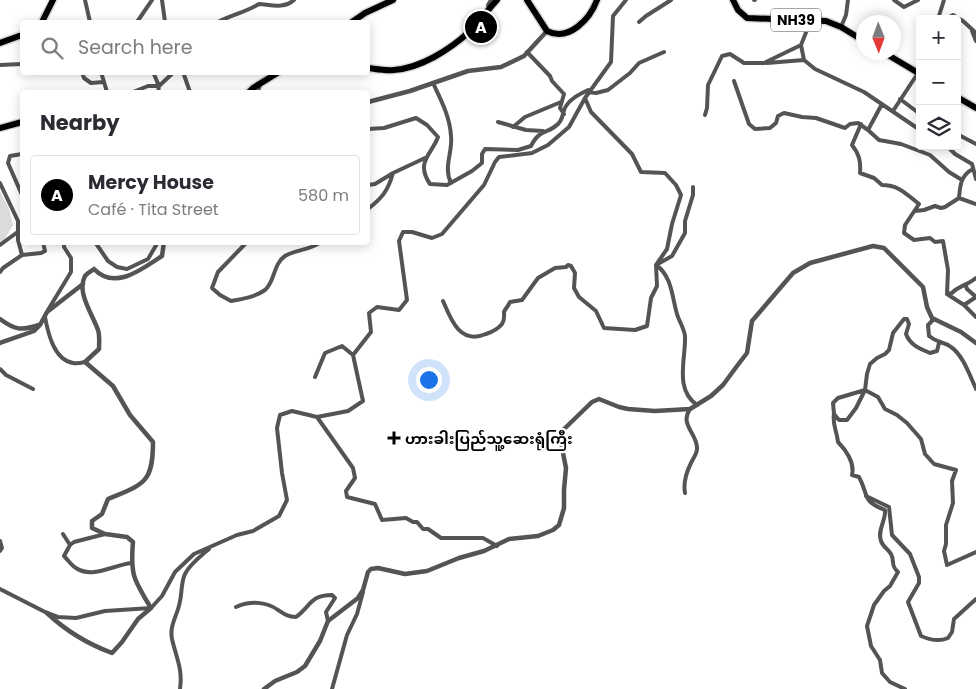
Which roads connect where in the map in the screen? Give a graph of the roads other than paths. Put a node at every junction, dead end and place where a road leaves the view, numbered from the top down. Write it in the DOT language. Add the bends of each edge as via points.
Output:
graph roads {
  1 [pos="54,0"];
  2 [pos="85,0"];
  3 [pos="152,0"];
  4 [pos="162,0"];
  5 [pos="294,0"];
  6 [pos="393,0"];
  7 [pos="491,0"];
  8 [pos="497,0"];
  9 [pos="527,0"];
  10 [pos="597,0"];
  11 [pos="626,0"];
  12 [pos="671,0"];
  13 [pos="733,0"];
  14 [pos="844,0"];
  15 [pos="848,0"];
  16 [pos="894,0"];
  17 [pos="918,0"];
  18 [pos="944,0"];
  19 [pos="259,2"];
  20 [pos="489,9"];
  21 [pos="846,10"];
  22 [pos="939,15"];
  23 [pos="43,20"];
  24 [pos="90,20"];
  25 [pos="138,20"];
  26 [pos="165,20"];
  27 [pos="222,20"];
  28 [pos="355,20"];
  29 [pos="811,20"];
  30 [pos="961,20"];
  31 [pos="640,22"];
  32 [pos="840,27"];
  33 [pos="546,31"];
  34 [pos="974,32"];
  35 [pos="20,36"];
  36 [pos="856,36"];
  37 [pos="976,41"];
  38 [pos="0,43"];
  39 [pos="801,45"];
  40 [pos="527,52"];
  41 [pos="664,52"];
  42 [pos="804,60"];
  43 [pos="896,60"];
  44 [pos="764,63"];
  45 [pos="20,64"];
  46 [pos="0,65"];
  47 [pos="370,68"];
  48 [pos="916,72"];
  49 [pos="83,75"];
  50 [pos="102,75"];
  51 [pos="154,75"];
  52 [pos="171,75"];
  53 [pos="184,75"];
  54 [pos="274,75"];
  55 [pos="916,78"];
  56 [pos="734,81"];
  57 [pos="103,82"];
  58 [pos="433,83"];
  59 [pos="260,84"];
  60 [pos="158,86"];
  61 [pos="106,90"];
  62 [pos="138,90"];
  63 [pos="158,90"];
  64 [pos="189,90"];
  65 [pos="252,90"];
  66 [pos="258,90"];
  67 [pos="589,91"];
  68 [pos="585,98"];
  69 [pos="900,99"];
  70 [pos="961,99"];
  71 [pos="370,101"];
  72 [pos="561,102"];
  73 [pos="882,104"];
  74 [pos="976,108"];
  75 [pos="893,111"];
  76 [pos="916,111"];
  77 [pos="564,114"];
  78 [pos="705,115"];
  79 [pos="498,122"];
  80 [pos="20,123"];
  81 [pos="861,124"];
  82 [pos="513,127"];
  83 [pos="916,127"];
  84 [pos="0,128"];
  85 [pos="370,129"];
  86 [pos="868,130"];
  87 [pos="543,131"];
  88 [pos="961,136"];
  89 [pos="976,144"];
  90 [pos="951,150"];
  91 [pos="20,154"];
  92 [pos="425,158"];
  93 [pos="973,169"];
  94 [pos="392,173"];
  95 [pos="976,179"];
  96 [pos="962,180"];
  97 [pos="0,183"];
  98 [pos="451,183"];
  99 [pos="370,185"];
  100 [pos="693,187"];
  101 [pos="20,190"];
  102 [pos="959,198"];
  103 [pos="976,204"];
  104 [pos="370,207"];
  105 [pos="915,211"];
  106 [pos="18,231"];
  107 [pos="44,245"];
  108 [pos="64,245"];
  109 [pos="97,245"];
  110 [pos="156,245"];
  111 [pos="164,245"];
  112 [pos="244,245"];
  113 [pos="318,245"];
  114 [pos="0,246"];
  115 [pos="22,255"];
  116 [pos="656,265"];
  117 [pos="0,272"];
  118 [pos="976,278"];
  119 [pos="83,284"];
  120 [pos="966,286"];
  121 [pos="947,294"];
  122 [pos="976,297"];
  123 [pos="443,301"];
  124 [pos="964,305"];
  125 [pos="47,312"];
  126 [pos="45,317"];
  127 [pos="976,317"];
  128 [pos="934,318"];
  129 [pos="0,319"];
  130 [pos="40,325"];
  131 [pos="0,342"];
  132 [pos="939,343"];
  133 [pos="976,343"];
  134 [pos="354,355"];
  135 [pos="85,362"];
  136 [pos="0,369"];
  137 [pos="315,377"];
  138 [pos="33,389"];
  139 [pos="976,389"];
  140 [pos="865,390"];
  141 [pos="697,405"];
  142 [pos="690,409"];
  143 [pos="834,414"];
  144 [pos="317,417"];
  145 [pos="685,494"];
  146 [pos="866,496"];
  147 [pos="62,534"];
  148 [pos="105,534"];
  149 [pos="0,540"];
  150 [pos="70,545"];
  151 [pos="497,546"];
  152 [pos="211,547"];
  153 [pos="0,551"];
  154 [pos="976,552"];
  155 [pos="131,563"];
  156 [pos="0,589"];
  157 [pos="363,590"];
  158 [pos="976,599"];
  159 [pos="236,607"];
  160 [pos="151,608"];
  161 [pos="47,613"];
  162 [pos="328,621"];
  163 [pos="180,689"];
  164 [pos="264,689"];
  165 [pos="332,689"];
  166 [pos="905,689"];
  1 -- 23 [label="highway"];
  2 -- 24 [label="street"];
  3 -- 25 [label="street"];
  4 -- 26 [label="street"];
  5 -- 19 [label="street" via="289,5 278,6"];
  6 -- 28 [label="highway"];
  7 -- 20 [label="street"];
  8 -- 20 [label="highway"];
  9 -- 33 [label="highway"];
  10 -- 33 [label="highway" via="587,19 574,29 560,34"];
  11 -- 67 [label="street" via="613,16 612,62"];
  12 -- 31 [label="street"];
  13 -- 29 [label="highway, NH39" via="742,14 750,19"];
  14 -- 21 [label="street"];
  15 -- 21 [label="street"];
  16 -- 17 [label="street" via="904,7"];
  18 -- 22 [label="street"];
  19 -- 27 [label="street" via="252,9"];
  20 -- 47 [label="highway" via="451,46 424,62 400,70"];
  21 -- 32 [label="street"];
  29 -- 32 [label="highway, NH39" via="826,21"];
  29 -- 39 [label="street"];
  30 -- 34 [label="street"];
  32 -- 36 [label="highway, NH39"];
  33 -- 40 [label="street"];
  34 -- 37 [label="street"];
  35 -- 38 [label="highway"];
  39 -- 42 [label="street"];
  39 -- 44 [label="street"];
  40 -- 58 [label="street" via="501,67 468,71"];
  40 -- 72 [label="street" via="564,94"];
  41 -- 67 [label="street" via="639,63 608,90"];
  42 -- 44 [label="street"];
  42 -- 73 [label="street"];
  43 -- 48 [label="highway"];
  44 -- 78 [label="street" via="744,63 730,54 722,56 708,85"];
  45 -- 46 [label="street"];
  49 -- 57 [label="street" via="91,83"];
  50 -- 57 [label="street"];
  51 -- 60 [label="street"];
  52 -- 60 [label="street"];
  53 -- 64 [label="street"];
  54 -- 59 [label="highway"];
  55 -- 69 [label="street"];
  56 -- 81 [label="street" via="755,130 770,128 784,113 816,118 845,128 850,124"];
  57 -- 61 [label="street"];
  58 -- 71 [label="street"];
  58 -- 98 [label="street" via="448,116 451,136 447,170"];
  59 -- 65 [label="highway"];
  59 -- 66 [label="street"];
  60 -- 62 [label="street"];
  60 -- 63 [label="street"];
  67 -- 68 [label="street"];
  67 -- 77 [label="street" via="574,98 565,107"];
  68 -- 116 [label="street" via="592,112 632,154 641,172 665,173 682,195 667,249"];
  68 -- 134 [label="street" via="569,127 548,145 532,153 499,157 484,185 442,234 432,238 403,232 399,241 407,300 399,310 377,307 369,313 371,332"];
  69 -- 75 [label="street"];
  69 -- 76 [label="street"];
  70 -- 74 [label="highway"];
  72 -- 77 [label="street"];
  72 -- 82 [label="street" via="525,116"];
  73 -- 75 [label="street"];
  73 -- 86 [label="street"];
  75 -- 83 [label="street"];
  77 -- 87 [label="street" via="557,125"];
  79 -- 82 [label="street"];
  80 -- 84 [label="highway"];
  81 -- 86 [label="street"];
  81 -- 105 [label="street" via="852,145 858,152 860,173 882,185 902,190 919,204"];
  82 -- 87 [label="street"];
  85 -- 92 [label="street" via="416,118 438,137"];
  86 -- 96 [label="street" via="879,140 930,155"];
  87 -- 98 [label="street" via="525,149 484,149 482,163"];
  88 -- 89 [label="street"];
  90 -- 93 [label="street" via="972,164"];
  91 -- 101 [label="street" via="10,156 8,163"];
  92 -- 94 [label="street"];
  92 -- 98 [label="street" via="430,184"];
  93 -- 95 [label="street"];
  93 -- 96 [label="street"];
  94 -- 99 [label="street"];
  94 -- 104 [label="street" via="382,197"];
  96 -- 102 [label="street"];
  97 -- 106 [label="street" via="18,221"];
  100 -- 116 [label="street" via="685,233 672,256"];
  102 -- 103 [label="street"];
  102 -- 105 [label="street" via="945,207"];
  105 -- 121 [label="street" via="905,225 904,233 914,240 930,238 936,242 943,241 948,270"];
  106 -- 114 [label="street"];
  106 -- 115 [label="street"];
  107 -- 115 [label="street" via="45,251 41,253"];
  108 -- 125 [label="street" via="71,258 71,272"];
  109 -- 110 [label="street" via="108,261 126,269 148,259"];
  111 -- 119 [label="street" via="162,256 134,274 112,279 101,276 94,269 85,276"];
  112 -- 113 [label="street" via="218,272 212,288 231,301 252,297 267,289 283,257"];
  115 -- 117 [label="street"];
  116 -- 123 [label="street" via="656,286 647,326 635,330 604,328 596,311 579,297 574,288 575,273 568,265 538,278 522,300 510,302 502,325 477,338 459,331"];
  116 -- 141 [label="street" via="668,279 685,335 684,388"];
  118 -- 120 [label="street"];
  119 -- 125 [label="street"];
  119 -- 135 [label="street" via="84,299 100,340 99,349"];
  120 -- 121 [label="street"];
  120 -- 122 [label="street"];
  121 -- 124 [label="street"];
  122 -- 124 [label="street"];
  124 -- 127 [label="street"];
  125 -- 126 [label="street"];
  126 -- 130 [label="street"];
  126 -- 135 [label="street" via="48,335 56,351 74,364"];
  128 -- 132 [label="street" via="928,325 928,331 929,336"];
  128 -- 133 [label="street"];
  128 -- 141 [label="street" via="927,307 923,287 884,248 873,246 810,263 793,273 752,321 747,353 722,385"];
  129 -- 130 [label="street" via="19,329"];
  130 -- 131 [label="street" via="34,331"];
  132 -- 139 [label="street" via="952,347 966,366"];
  132 -- 140 [label="street" via="937,351 930,354 908,341 909,324 908,319 904,319 893,333 889,350 870,364"];
  134 -- 137 [label="street" via="342,346 325,353"];
  134 -- 144 [label="street" via="363,401 348,411"];
  135 -- 148 [label="street" via="113,386 130,415 153,442 153,461 148,478 135,488 108,499 102,514 92,521 92,528"];
  136 -- 138 [label="street"];
  140 -- 143 [label="street" via="838,398 833,403"];
  140 -- 143 [label="street" via="847,420 839,420"];
  140 -- 154 [label="street" via="878,397 885,409 907,423 921,439 925,454 934,464 956,470 952,482 953,503 946,525 944,551 947,565"];
  141 -- 142 [label="street"];
  142 -- 145 [label="street" via="688,428 697,440 697,451 685,477"];
  142 -- 151 [label="street" via="646,410 619,408 599,400 592,402 561,432 566,468 564,508 559,525 546,534 510,539"];
  143 -- 146 [label="street" via="832,421 838,442 848,452 852,476 859,477"];
  144 -- 151 [label="street" via="353,468 355,478 346,491 346,497 375,504 382,520 406,518 441,538 483,538"];
  144 -- 152 [label="street" via="292,411 280,415 277,428 287,500 279,516 253,531"];
  146 -- 158 [label="street" via="889,507 892,535 910,554 919,583 908,602 921,636 943,641 948,638 954,619"];
  146 -- 166 [label="street" via="874,506 885,510 880,538 892,555 893,567 898,572 872,610 868,626 871,646 880,660 882,673 890,682"];
  147 -- 150 [label="street"];
  148 -- 150 [label="street"];
  148 -- 155 [label="street" via="127,537 133,542"];
  149 -- 153 [label="street"];
  150 -- 155 [label="street" via="64,556 85,572 105,571"];
  151 -- 157 [label="street" via="416,574 371,569"];
  152 -- 160 [label="street" via="194,554 175,572"];
  152 -- 163 [label="street" via="184,575 180,603 172,625 172,639 182,680"];
  155 -- 160 [label="street" via="133,576"];
  156 -- 161 [label="street"];
  157 -- 162 [label="street" via="358,598"];
  157 -- 165 [label="street"];
  159 -- 162 [label="street" via="263,603 284,615 296,617 314,598 332,595 335,598 326,612"];
  160 -- 161 [label="street" via="105,611 76,618"];
  160 -- 161 [label="street" via="112,652 83,640"];
  162 -- 164 [label="street" via="304,666"];
}
